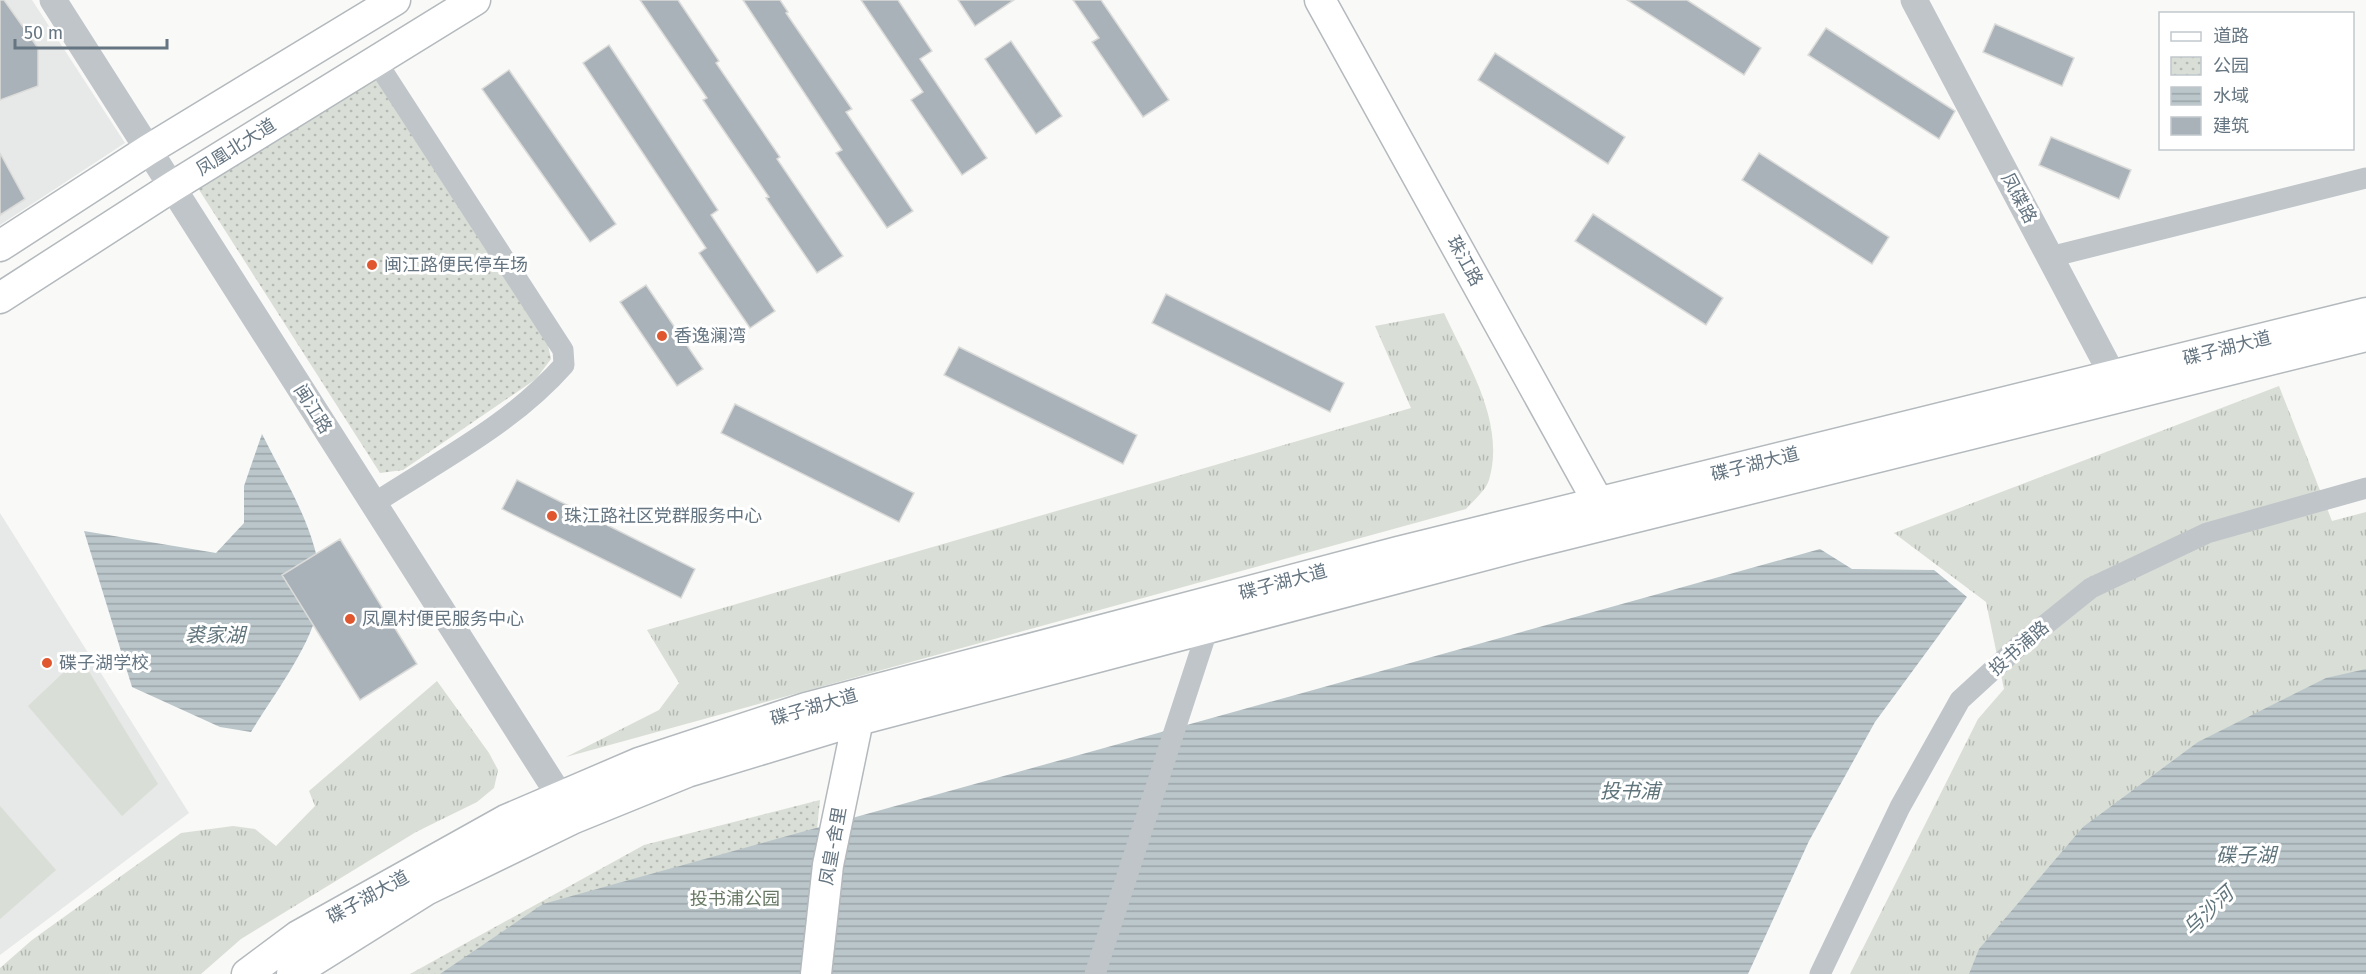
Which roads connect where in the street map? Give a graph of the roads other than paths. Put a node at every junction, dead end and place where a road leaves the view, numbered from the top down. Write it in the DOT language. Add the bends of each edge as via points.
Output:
graph roads {
  1 [pos="53,0"];
  2 [pos="395,0"];
  3 [pos="476,0"];
  4 [pos="1320,0"];
  5 [pos="1914,0"];
  6 [pos="376,61"];
  7 [pos="148,150"];
  8 [pos="2366,178"];
  9 [pos="172,187"];
  10 [pos="0,246"];
  11 [pos="2050,257"];
  12 [pos="0,298"];
  13 [pos="2366,313"];
  14 [pos="2366,336"];
  15 [pos="2118,386"];
  16 [pos="2366,488"];
  17 [pos="374,504"];
  18 [pos="1604,513"];
  19 [pos="1208,628"];
  20 [pos="858,720"];
  21 [pos="567,807"];
  22 [pos="247,974"];
  23 [pos="292,974"];
  24 [pos="816,974"];
  25 [pos="1095,974"];
  26 [pos="1820,974"];
  1 -- 7 [label="street, 闽江路"];
  2 -- 7 [label="main road"];
  3 -- 6 [label="main road, 凤凰北大道"];
  4 -- 18 [label="main road, 珠江路"];
  5 -- 11 [label="street, 凤碟路"];
  6 -- 9 [label="main road, 凤凰北大道"];
  6 -- 17 [label="street" via="563,350 564,365 513,413"];
  7 -- 9 [label="street, 闽江路"];
  7 -- 10 [label="main road"];
  8 -- 11 [label="street"];
  9 -- 12 [label="main road, 凤凰北大道"];
  9 -- 17 [label="street, 闽江路"];
  11 -- 15 [label="street, 凤碟路"];
  13 -- 15 [label="main road, 碟子湖大道"];
  14 -- 15 [label="main road, 碟子湖大道"];
  15 -- 18 [label="main road, 碟子湖大道"];
  16 -- 26 [label="street, 投书浦路" via="2207,533 2091,588 2020,645 1960,700 1899,807"];
  17 -- 21 [label="street, 闽江路"];
  18 -- 19 [label="main road, 碟子湖大道"];
  18 -- 21 [label="main road, 碟子湖大道" via="1398,552 806,708 639,763"];
  19 -- 20 [label="main road, 碟子湖大道"];
  19 -- 25 [label="street"];
  20 -- 21 [label="main road, 碟子湖大道"];
  20 -- 24 [label="main road, 凤皇-舍里" via="828,865"];
  21 -- 22 [label="main road, 碟子湖大道" via="506,820 298,936"];
  21 -- 23 [label="main road, 碟子湖大道"];
}
